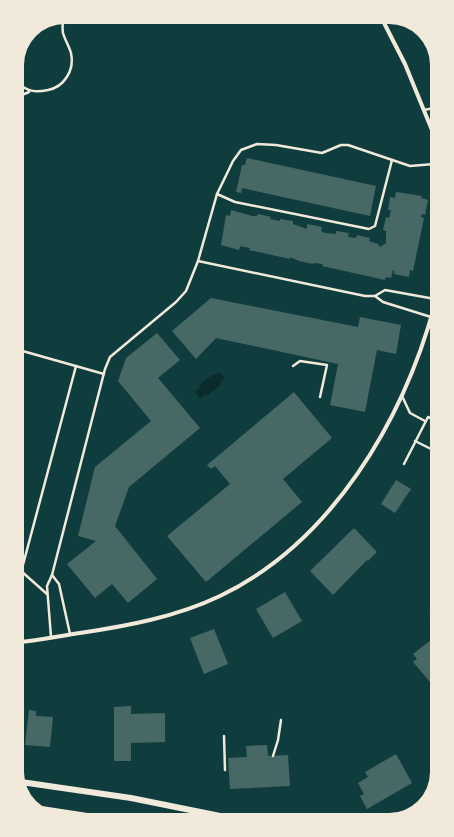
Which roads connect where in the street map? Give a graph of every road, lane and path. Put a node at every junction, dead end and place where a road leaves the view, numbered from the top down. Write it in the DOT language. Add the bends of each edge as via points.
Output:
graph roads {
  1 [pos="63,24"];
  2 [pos="385,24"];
  3 [pos="24,88"];
  4 [pos="29,92"];
  5 [pos="24,94"];
  6 [pos="430,109"];
  7 [pos="424,110"];
  8 [pos="430,125"];
  9 [pos="392,160"];
  10 [pos="430,164"];
  11 [pos="217,194"];
  12 [pos="198,261"];
  13 [pos="375,296"];
  14 [pos="430,298"];
  15 [pos="430,316"];
  16 [pos="430,325"];
  17 [pos="24,352"];
  18 [pos="76,366"];
  19 [pos="293,366"];
  20 [pos="104,374"];
  21 [pos="402,396"];
  22 [pos="320,397"];
  23 [pos="430,417"];
  24 [pos="425,421"];
  25 [pos="415,441"];
  26 [pos="430,448"];
  27 [pos="404,464"];
  28 [pos="24,560"];
  29 [pos="24,574"];
  30 [pos="52,575"];
  31 [pos="47,594"];
  32 [pos="70,634"];
  33 [pos="51,638"];
  34 [pos="24,641"];
  35 [pos="281,720"];
  36 [pos="224,736"];
  37 [pos="273,756"];
  38 [pos="225,770"];
  39 [pos="26,783"];
  40 [pos="50,810"];
  41 [pos="68,813"];
  42 [pos="205,813"];
  1 -- 4 [label="lane" via="72,67 67,78 56,89"];
  2 -- 7 [label="street"];
  3 -- 4 [label="lane"];
  4 -- 5 [label="lane"];
  6 -- 7 [label="lane"];
  7 -- 8 [label="street"];
  9 -- 10 [label="lane" via="410,166"];
  9 -- 11 [label="lane" via="348,145 341,145 322,153 257,144 241,150"];
  9 -- 11 [label="lane" via="375,226 369,229 235,202"];
  11 -- 12 [label="lane"];
  12 -- 13 [label="lane" via="353,294"];
  12 -- 20 [label="lane" via="186,291 110,357"];
  13 -- 14 [label="lane" via="385,290"];
  13 -- 15 [label="lane" via="383,302"];
  16 -- 21 [label="street"];
  17 -- 18 [label="lane"];
  18 -- 20 [label="lane"];
  18 -- 28 [label="lane"];
  19 -- 22 [label="lane" via="300,361 327,365"];
  20 -- 30 [label="lane"];
  21 -- 24 [label="lane" via="410,413"];
  21 -- 32 [label="street" via="351,484 336,504 292,549 258,575 219,597 181,611 148,620"];
  23 -- 24 [label="lane" via="428,416"];
  24 -- 25 [label="lane"];
  25 -- 26 [label="lane"];
  25 -- 27 [label="lane"];
  29 -- 31 [label="lane"];
  30 -- 31 [label="lane" via="46,586"];
  30 -- 32 [label="lane" via="59,584"];
  31 -- 33 [label="lane"];
  32 -- 33 [label="street"];
  33 -- 34 [label="street"];
  35 -- 37 [label="lane"];
  36 -- 38 [label="lane"];
  39 -- 42 [label="street" via="131,798"];
  40 -- 41 [label="street"];
}
